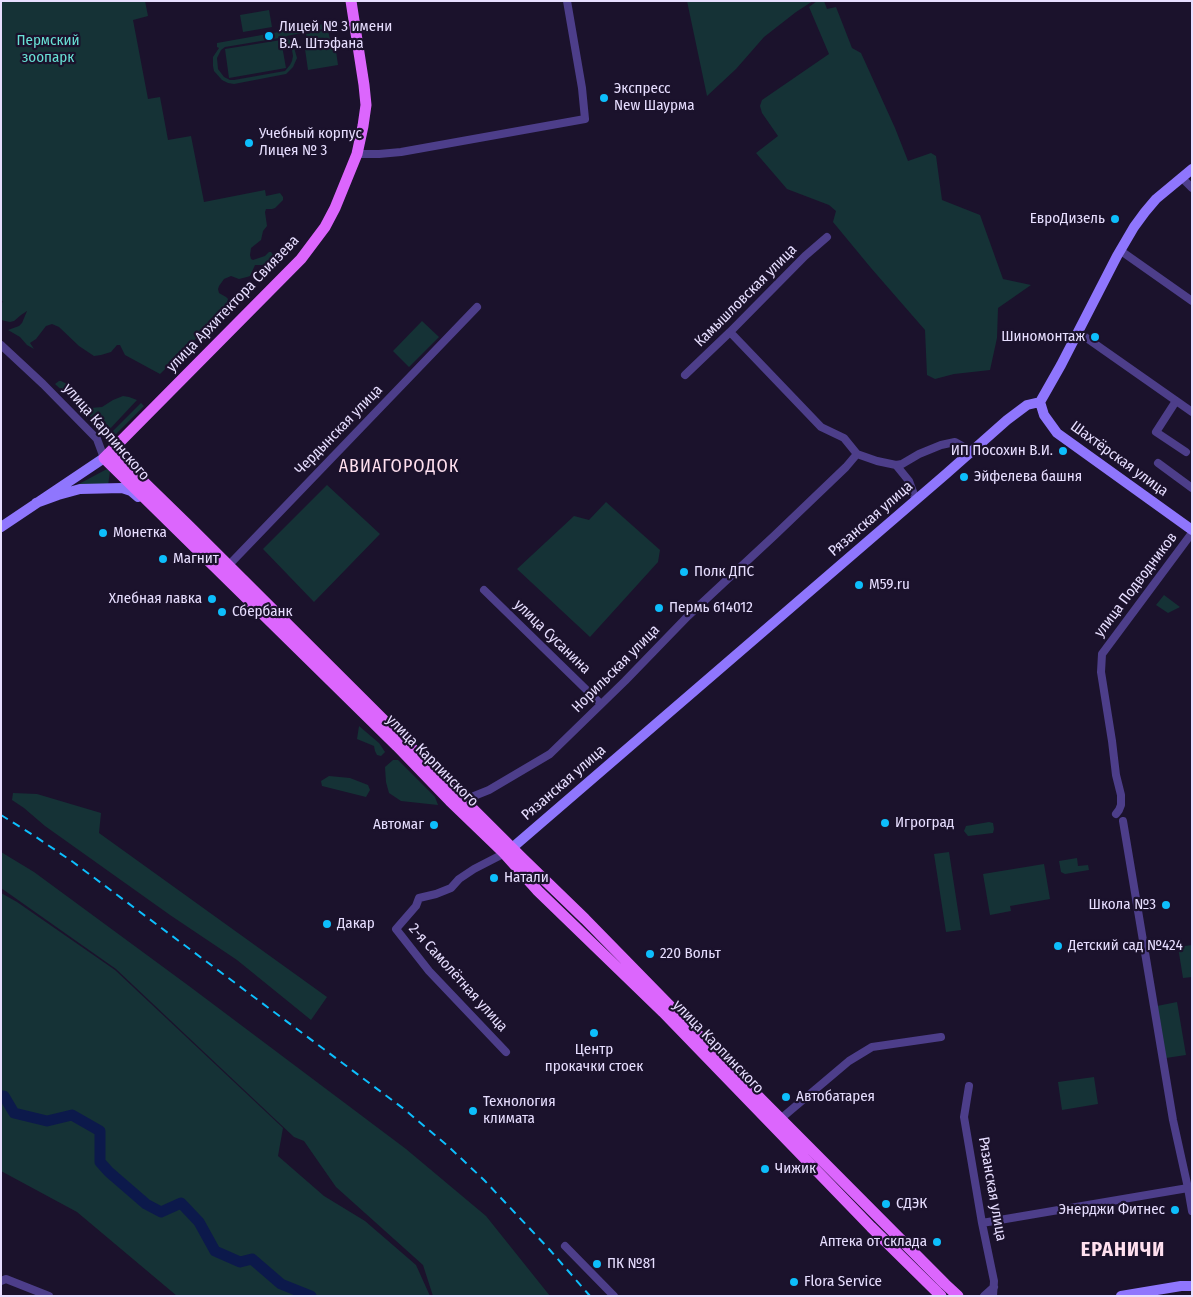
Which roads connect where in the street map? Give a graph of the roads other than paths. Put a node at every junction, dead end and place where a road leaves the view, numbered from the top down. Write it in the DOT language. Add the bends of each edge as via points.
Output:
graph roads {
  1 [pos="351,1"];
  2 [pos="567,1"];
  3 [pos="357,154"];
  4 [pos="1192,169"];
  5 [pos="1182,178"];
  6 [pos="1192,188"];
  7 [pos="827,237"];
  8 [pos="1121,251"];
  9 [pos="1192,301"];
  10 [pos="477,307"];
  11 [pos="730,332"];
  12 [pos="1078,332"];
  13 [pos="1,345"];
  14 [pos="685,375"];
  15 [pos="1176,401"];
  16 [pos="1040,402"];
  17 [pos="1192,412"];
  18 [pos="971,451"];
  19 [pos="1186,452"];
  20 [pos="108,454"];
  21 [pos="857,454"];
  22 [pos="1158,463"];
  23 [pos="896,465"];
  24 [pos="1192,488"];
  25 [pos="916,500"];
  26 [pos="36,503"];
  27 [pos="156,508"];
  28 [pos="1,527"];
  29 [pos="1192,531"];
  30 [pos="224,569"];
  31 [pos="484,590"];
  32 [pos="360,703"];
  33 [pos="601,704"];
  34 [pos="466,803"];
  35 [pos="1116,814"];
  36 [pos="1123,821"];
  37 [pos="508,851"];
  38 [pos="591,924"];
  39 [pos="582,934"];
  40 [pos="941,1037"];
  41 [pos="506,1052"];
  42 [pos="970,1086"];
  43 [pos="777,1122"];
  44 [pos="1188,1188"];
  45 [pos="846,1193"];
  46 [pos="1192,1211"];
  47 [pos="982,1223"];
  48 [pos="565,1246"];
  49 [pos="1,1282"];
  50 [pos="1192,1286"];
  51 [pos="994,1287"];
  52 [pos="49,1296"];
  53 [pos="614,1296"];
  54 [pos="941,1296"];
  55 [pos="958,1296"];
  56 [pos="984,1296"];
  57 [pos="993,1296"];
  58 [pos="1121,1296"];
  1 -- 3 [label="main road, улица Архитектора Свиязева" via="366,105"];
  2 -- 3 [label="street" via="586,118 392,154"];
  3 -- 20 [label="main road, улица Архитектора Свиязева" via="332,214 301,259"];
  4 -- 5 [label="street"];
  5 -- 6 [label="street"];
  5 -- 8 [label="street" via="1145,212"];
  7 -- 11 [label="street, Камышловская улица"];
  8 -- 9 [label="street"];
  8 -- 12 [label="street"];
  10 -- 30 [label="street, Чердынская улица"];
  11 -- 14 [label="street, Камышловская улица"];
  11 -- 21 [label="street" via="820,427 844,438"];
  12 -- 15 [label="street"];
  12 -- 16 [label="street"];
  13 -- 20 [label="street, улица Карпинского" via="97,439"];
  15 -- 17 [label="street"];
  15 -- 19 [label="street" via="1156,432"];
  16 -- 18 [label="street, Рязанская улица" via="1027,405"];
  16 -- 29 [label="street, Шахтёрская улица" via="1044,415 1057,433"];
  18 -- 23 [label="street" via="955,442 940,445"];
  18 -- 25 [label="street, Рязанская улица"];
  20 -- 26 [label="street, улица Архитектора Свиязева"];
  20 -- 27 [label="main road, улица Карпинского"];
  20 -- 30 [label="main road, улица Карпинского"];
  21 -- 23 [label="street"];
  21 -- 33 [label="street, Норильская улица"];
  22 -- 24 [label="street"];
  23 -- 25 [label="street" via="909,481"];
  25 -- 37 [label="street, Рязанская улица"];
  26 -- 27 [label="street" via="80,489 122,488"];
  26 -- 28 [label="street, улица Архитектора Свиязева"];
  27 -- 30 [label="main road, улица Карпинского"];
  29 -- 35 [label="street, улица Подводников" via="1102,654 1101,672 1121,795 1121,805"];
  30 -- 32 [label="main road, улица Карпинского"];
  31 -- 33 [label="street, улица Сусанина"];
  32 -- 34 [label="main road, улица Карпинского"];
  32 -- 37 [label="main road, улица Карпинского" via="450,801"];
  33 -- 34 [label="street, Норильская улица" via="550,754"];
  34 -- 37 [label="main road, улица Карпинского"];
  36 -- 44 [label="street" via="1173,1120"];
  37 -- 38 [label="main road, улица Карпинского" via="522,859"];
  37 -- 39 [label="main road, улица Карпинского" via="538,891"];
  37 -- 41 [label="street, 2-я Самолётная улица" via="474,869 451,888 419,898 396,930"];
  38 -- 39 [label="main road" via="582,924"];
  38 -- 43 [label="main road, улица Карпинского"];
  39 -- 43 [label="main road, улица Карпинского"];
  40 -- 43 [label="street" via="872,1047 849,1061"];
  42 -- 47 [label="street, Рязанская улица" via="964,1117"];
  43 -- 45 [label="main road, улица Карпинского"];
  44 -- 46 [label="street"];
  44 -- 47 [label="street"];
  45 -- 54 [label="main road, улица Карпинского"];
  45 -- 55 [label="main road, улица Карпинского"];
  47 -- 51 [label="street, Рязанская улица"];
  48 -- 53 [label="street"];
  49 -- 52 [label="street" via="6,1279"];
  50 -- 58 [label="street"];
  51 -- 56 [label="street"];
  51 -- 57 [label="street, Рязанская улица"];
}
